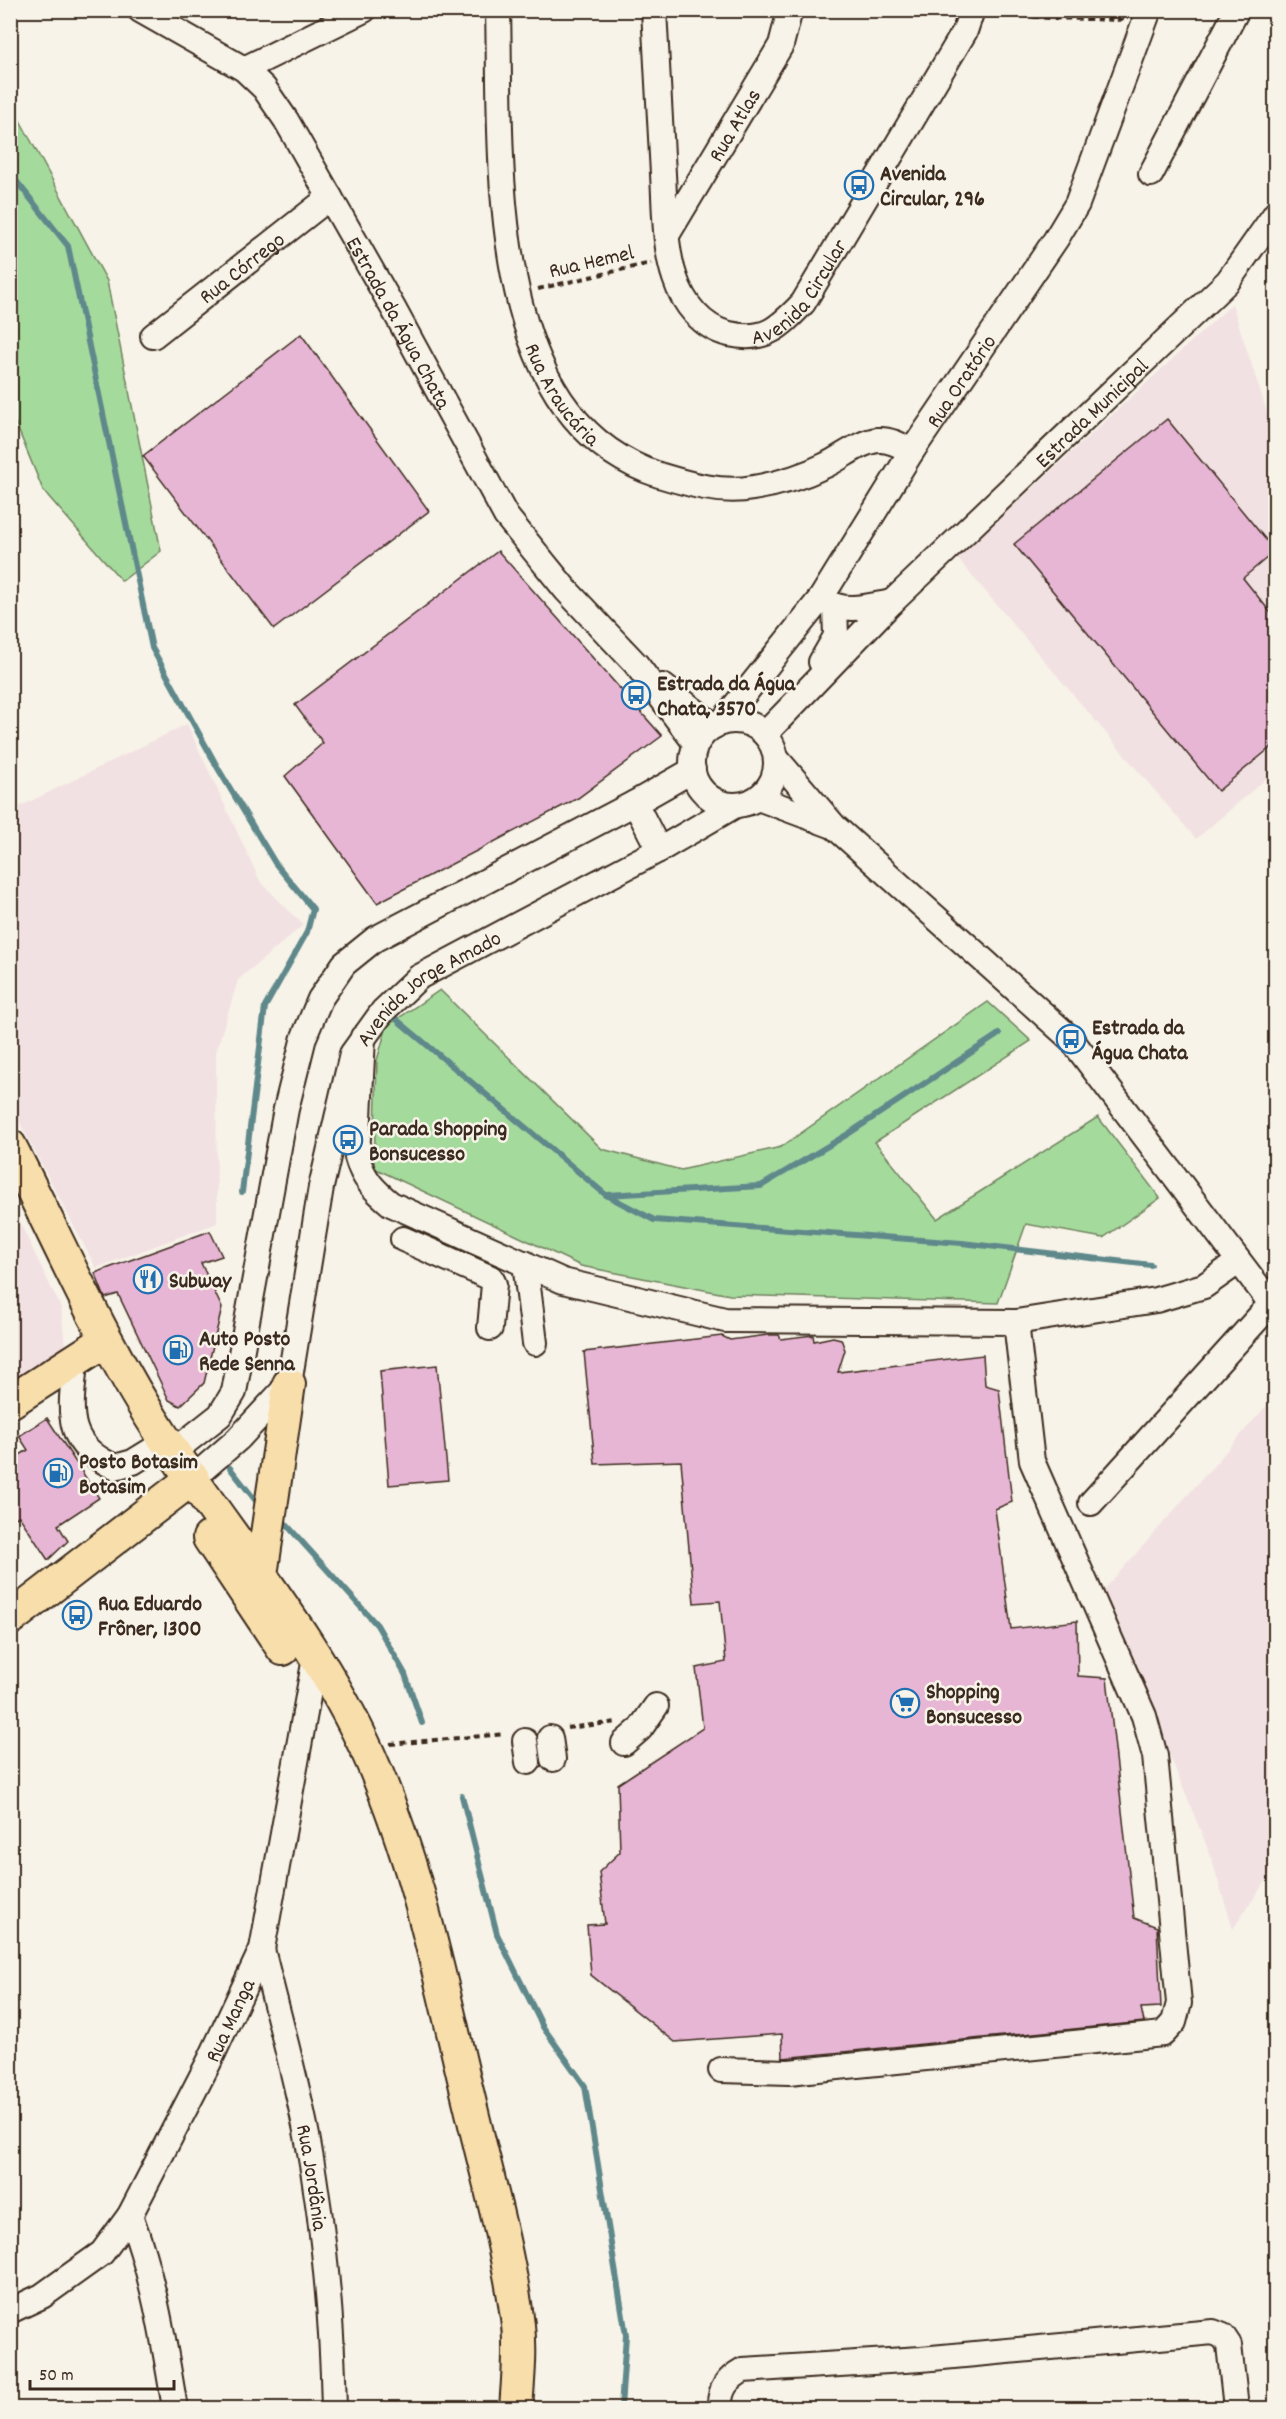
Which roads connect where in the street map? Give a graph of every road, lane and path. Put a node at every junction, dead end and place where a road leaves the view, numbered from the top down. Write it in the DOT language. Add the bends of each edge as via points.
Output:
graph roads {
  1 [pos="140,10"];
  2 [pos="498,10"];
  3 [pos="654,10"];
  4 [pos="790,10"];
  5 [pos="1238,10"];
  6 [pos="972,11"];
  7 [pos="349,13"];
  8 [pos="1147,16"];
  9 [pos="244,69"];
  10 [pos="1151,174"];
  11 [pos="330,197"];
  12 [pos="1275,213"];
  13 [pos="667,235"];
  14 [pos="672,259"];
  15 [pos="517,294"];
  16 [pos="153,336"];
  17 [pos="912,451"];
  18 [pos="828,602"];
  19 [pos="892,602"];
  20 [pos="636,664"];
  21 [pos="798,697"];
  22 [pos="718,724"];
  23 [pos="765,734"];
  24 [pos="696,744"];
  25 [pos="777,758"];
  26 [pos="693,770"];
  27 [pos="747,802"];
  28 [pos="635,803"];
  29 [pos="835,827"];
  30 [pos="659,850"];
  31 [pos="363,1037"];
  32 [pos="10,1146"];
  33 [pos="10,1188"];
  34 [pos="403,1239"];
  35 [pos="1238,1262"];
  36 [pos="525,1263"];
  37 [pos="1273,1307"];
  38 [pos="1016,1322"];
  39 [pos="490,1328"];
  40 [pos="535,1343"];
  41 [pos="90,1351"];
  42 [pos="289,1384"];
  43 [pos="10,1402"];
  44 [pos="164,1449"];
  45 [pos="185,1484"];
  46 [pos="1091,1503"];
  47 [pos="261,1575"];
  48 [pos="10,1619"];
  49 [pos="312,1673"];
  50 [pos="656,1706"];
  51 [pos="624,1743"];
  52 [pos="262,1949"];
  53 [pos="721,2070"];
  54 [pos="130,2215"];
  55 [pos="10,2311"];
  56 [pos="175,2409"];
  57 [pos="334,2409"];
  58 [pos="504,2409"];
  59 [pos="516,2409"];
  60 [pos="720,2409"];
  61 [pos="1236,2409"];
  1 -- 9 [label="street, Estrada da Água Chata"];
  2 -- 15 [label="street, Rua Araucária" via="504,217"];
  3 -- 13 [label="street, Avenida Circular"];
  4 -- 13 [label="street, Rua Atlas" via="781,45"];
  5 -- 10 [label="street"];
  6 -- 8 [label="path" via="1050,18"];
  6 -- 14 [label="street, Avenida Circular" via="965,31 803,303 783,324 764,335 743,337 719,332 701,320 686,302 674,277"];
  7 -- 9 [label="street"];
  8 -- 17 [label="street, Rua Oratório" via="1077,204"];
  9 -- 11 [label="street, Estrada da Água Chata" via="264,88 286,120"];
  11 -- 16 [label="street, Rua Córrego"];
  11 -- 20 [label="street, Estrada da Água Chata" via="506,516 566,590"];
  12 -- 19 [label="street, Estrada Municipal" via="1228,281"];
  13 -- 14 [label="street, Avenida Circular"];
  14 -- 15 [label="path, Rua Hemel"];
  15 -- 17 [label="street, Rua Araucária" via="531,341 567,407 613,452 645,470 710,488 750,489 795,478 861,445 880,440"];
  17 -- 18 [label="street, Rua Oratório"];
  18 -- 19 [label="street" via="852,608"];
  18 -- 21 [label="street" via="836,636"];
  18 -- 22 [label="street, Rua Oratório"];
  19 -- 21 [label="street, Estrada Municipal"];
  20 -- 22 [label="street, Estrada da Água Chata"];
  20 -- 24 [label="street, Estrada da Água Chata"];
  21 -- 23 [label="street, Estrada Municipal"];
  22 -- 23 [label="street" via="745,722"];
  22 -- 24 [label="street"];
  23 -- 25 [label="street"];
  24 -- 26 [label="street"];
  25 -- 27 [label="street" via="772,780"];
  25 -- 29 [label="street"];
  26 -- 27 [label="street" via="703,792 723,804"];
  26 -- 28 [label="street"];
  27 -- 29 [label="street"];
  27 -- 30 [label="street, Avenida Jorge Amado"];
  28 -- 30 [label="street"];
  28 -- 44 [label="street" via="375,939 344,964 320,999 304,1037 286,1109 234,1392 220,1415"];
  29 -- 35 [label="street" via="1071,1039"];
  30 -- 31 [label="street, Avenida Jorge Amado" via="419,977 383,1011"];
  31 -- 36 [label="street" via="357,1157 361,1174 391,1204"];
  31 -- 42 [label="street, Avenida Jorge Amado" via="352,1054 321,1187"];
  32 -- 41 [label="main road"];
  33 -- 41 [label="main road"];
  34 -- 39 [label="street" via="490,1278 494,1284"];
  35 -- 37 [label="street"];
  35 -- 38 [label="street" via="1204,1286 1156,1300"];
  36 -- 38 [label="street" via="563,1281 725,1320"];
  36 -- 40 [label="street"];
  37 -- 46 [label="street"];
  38 -- 53 [label="street" via="1032,1461 1144,1716 1155,1756 1179,2002 1174,2022 1163,2034 789,2072"];
  41 -- 43 [label="main road"];
  41 -- 44 [label="main road"];
  41 -- 44 [label="street" via="70,1409 73,1427 86,1449 115,1467"];
  42 -- 45 [label="street" via="238,1439"];
  42 -- 47 [label="main road"];
  44 -- 45 [label="main road"];
  45 -- 47 [label="main road"];
  45 -- 48 [label="main road"];
  45 -- 49 [label="main road"];
  47 -- 49 [label="main road"];
  49 -- 52 [label="street, Rua Manga"];
  49 -- 58 [label="main road" via="348,1746 414,1951 474,2177 506,2313"];
  49 -- 59 [label="main road" via="342,1700 382,1783 404,1845 505,2248 518,2328"];
  50 -- 51 [label="street" via="640,1730"];
  52 -- 54 [label="street, Rua Manga"];
  52 -- 57 [label="street, Rua Jordânia" via="307,2135 332,2325"];
  54 -- 55 [label="street, Rua Manga" via="102,2253 42,2296"];
  54 -- 56 [label="street" via="145,2254"];
  60 -- 61 [label="street" via="719,2396 725,2384 743,2370 921,2359 1213,2332 1223,2336 1228,2345"];
}
